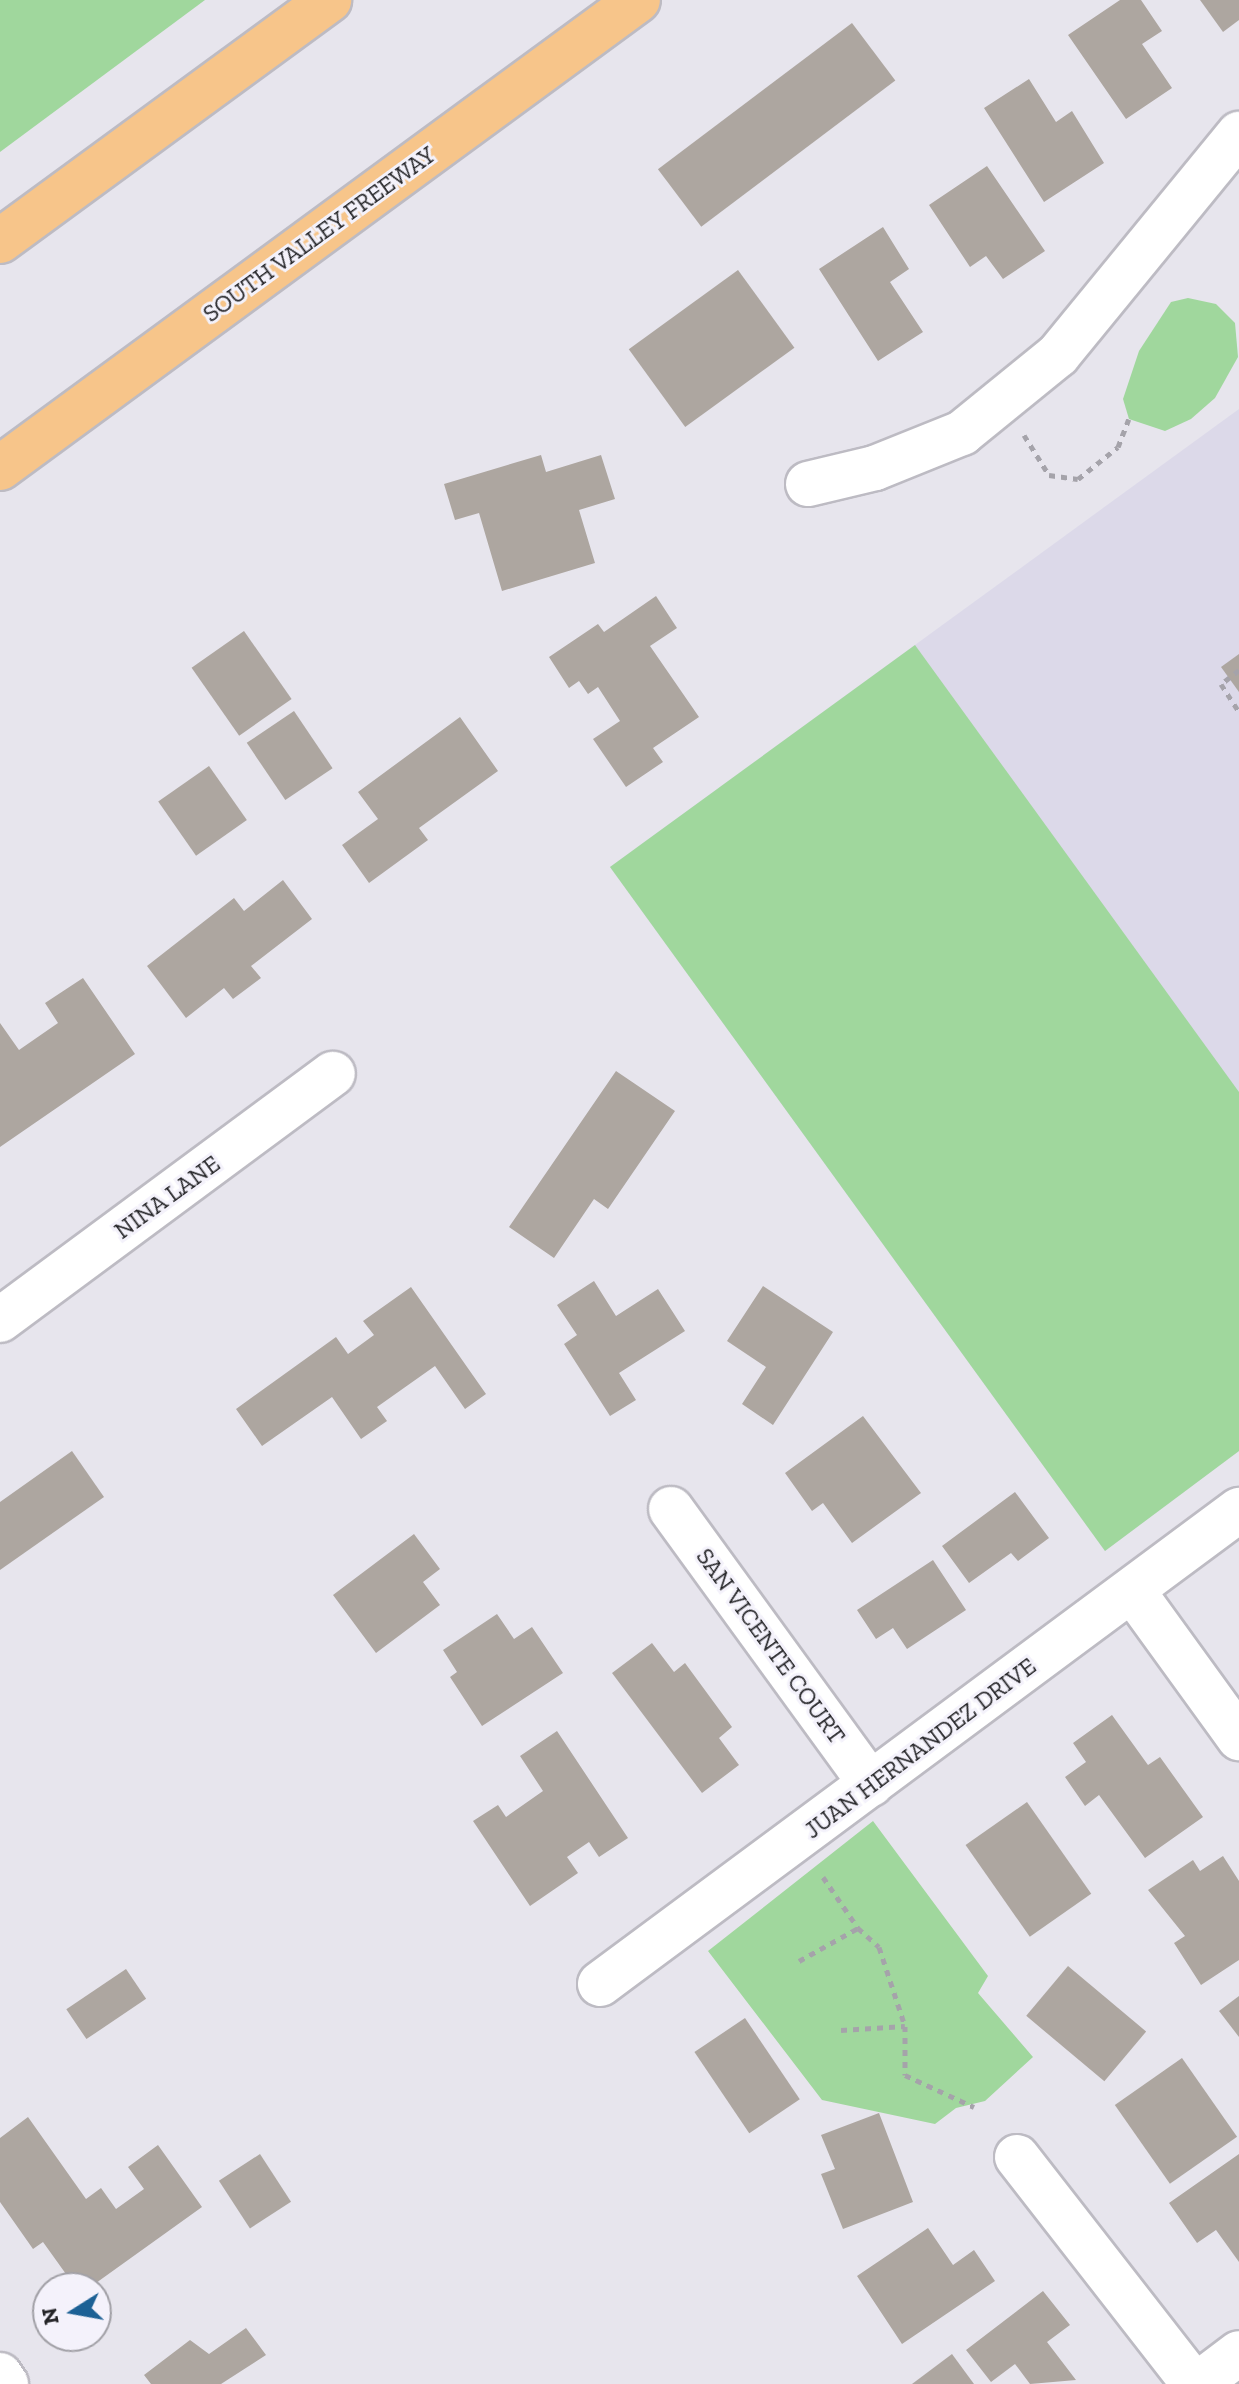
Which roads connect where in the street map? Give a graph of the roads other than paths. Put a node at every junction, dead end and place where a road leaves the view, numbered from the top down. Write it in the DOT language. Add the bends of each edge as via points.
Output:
graph roads {
  1 [pos="329,0"];
  2 [pos="638,0"];
  3 [pos="1239,134"];
  4 [pos="0,241"];
  5 [pos="0,468"];
  6 [pos="808,484"];
  7 [pos="333,1074"];
  8 [pos="0,1320"];
  9 [pos="671,1509"];
  10 [pos="1239,1510"];
  11 [pos="1132,1590"];
  12 [pos="1239,1738"];
  13 [pos="871,1784"];
  14 [pos="600,1984"];
  15 [pos="1017,2157"];
  16 [pos="1239,2353"];
  17 [pos="0,2375"];
  18 [pos="6,2384"];
  19 [pos="1196,2384"];
  1 -- 4 [label="highway"];
  2 -- 5 [label="highway, SOUTH VALLEY FREEWAY"];
  3 -- 6 [label="street" via="1058,355 962,433 875,468"];
  7 -- 8 [label="street, NINA LANE"];
  9 -- 13 [label="street, SAN VICENTE COURT"];
  10 -- 11 [label="street, JUAN HERNANDEZ DRIVE"];
  11 -- 12 [label="street"];
  11 -- 13 [label="street, JUAN HERNANDEZ DRIVE"];
  13 -- 14 [label="street, JUAN HERNANDEZ DRIVE"];
  15 -- 19 [label="street"];
  16 -- 19 [label="street"];
  17 -- 18 [label="street"];
}
